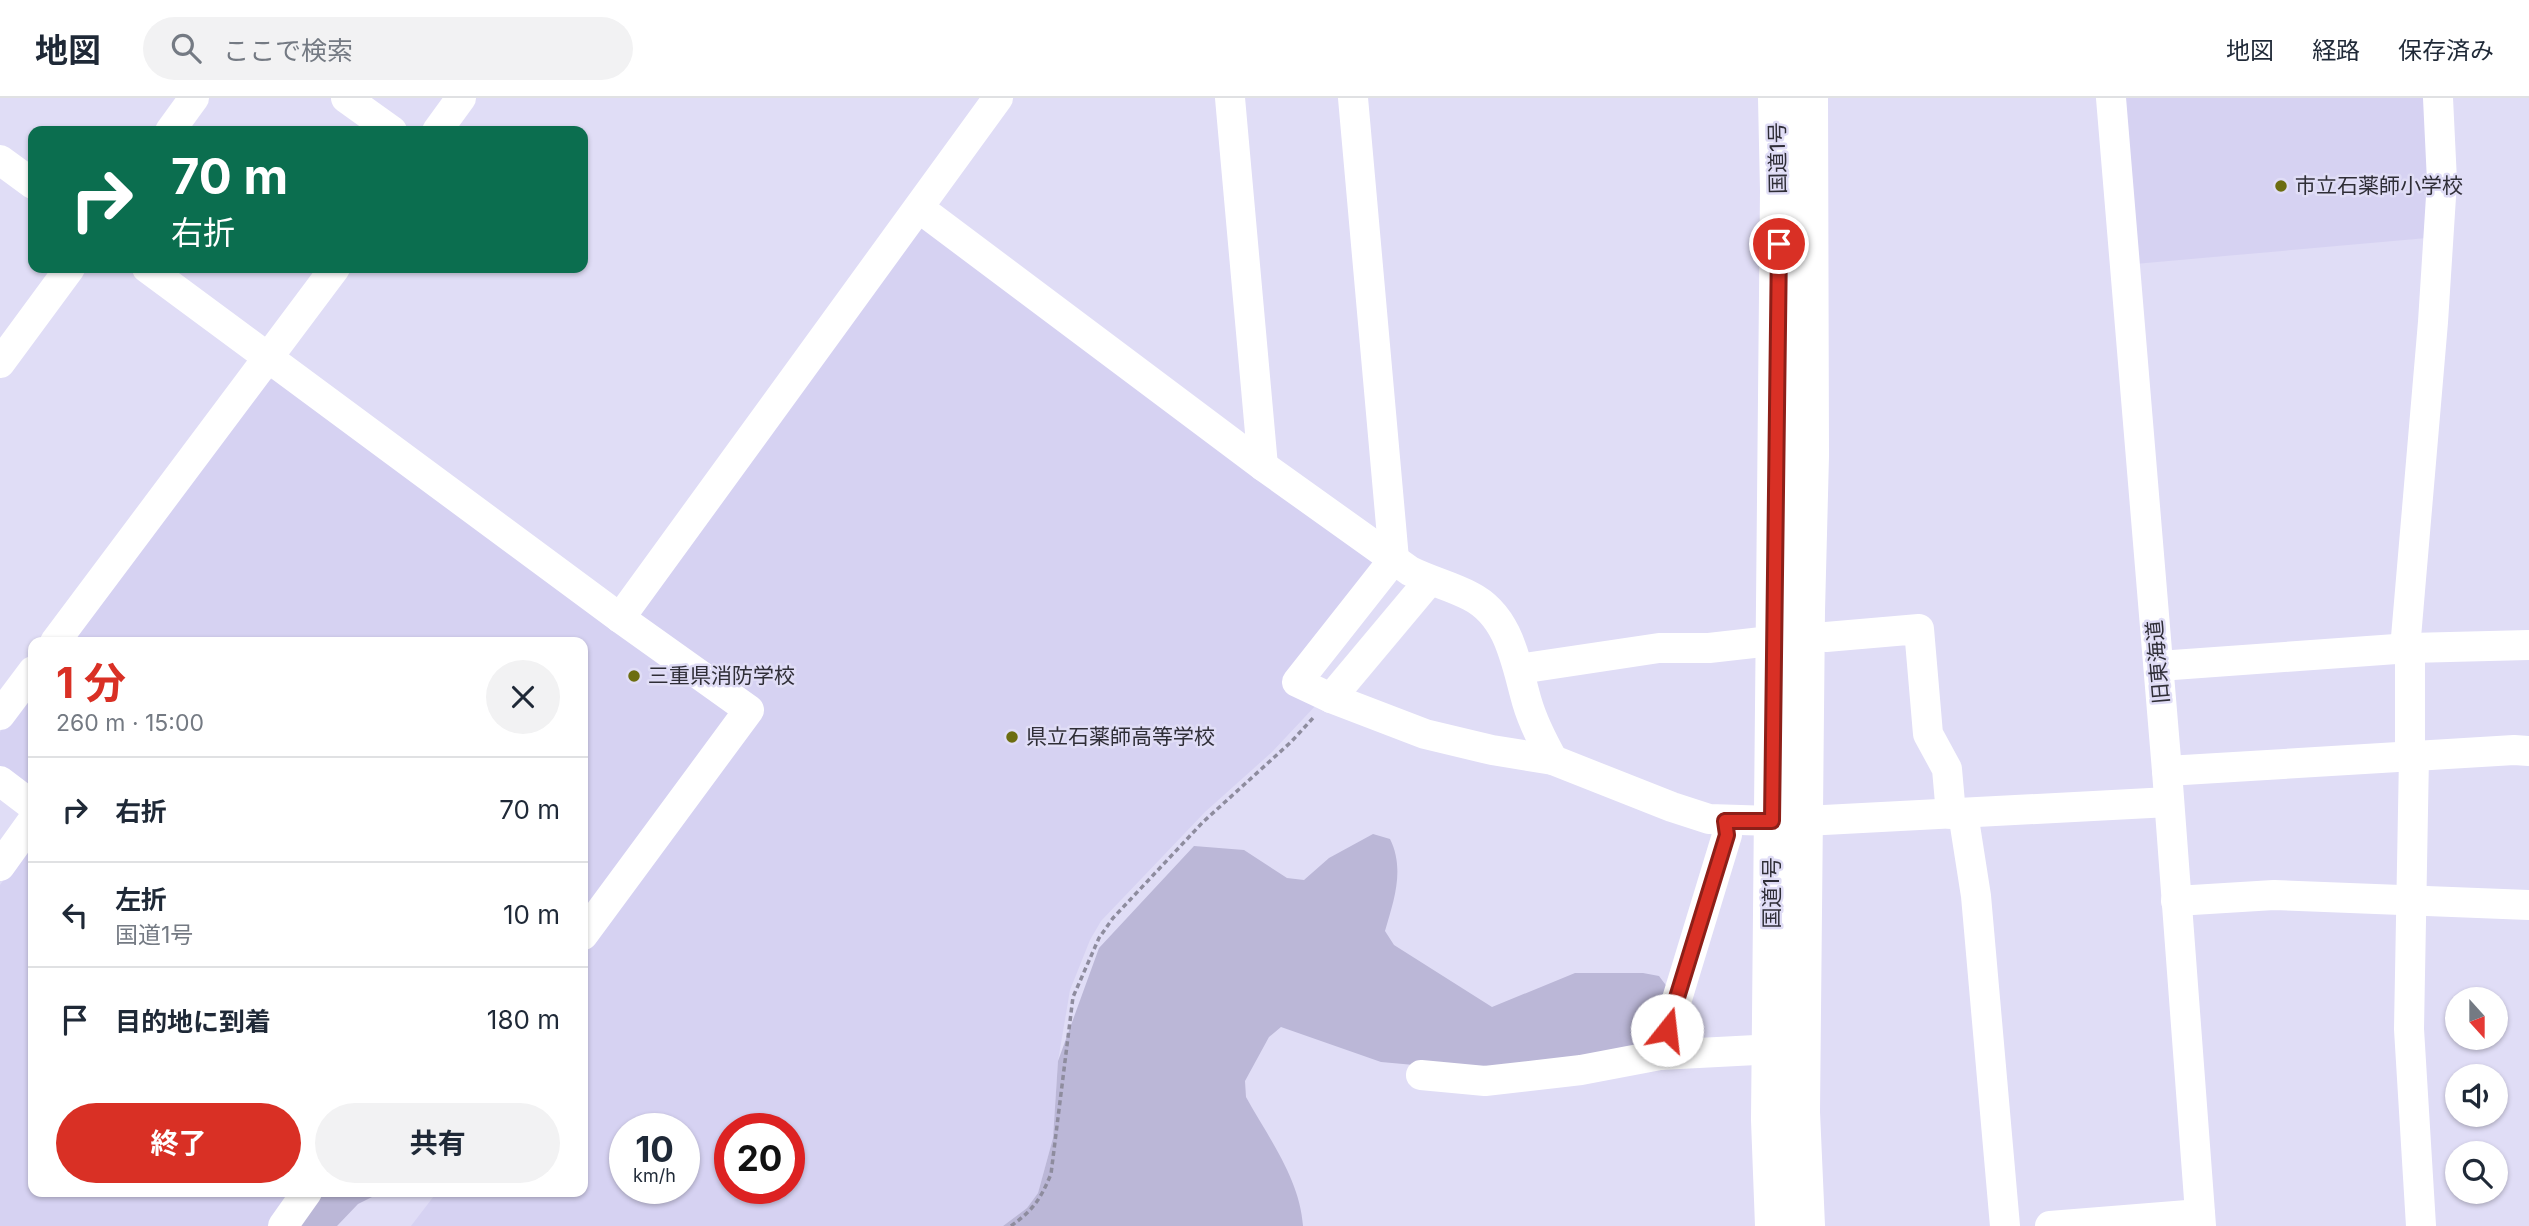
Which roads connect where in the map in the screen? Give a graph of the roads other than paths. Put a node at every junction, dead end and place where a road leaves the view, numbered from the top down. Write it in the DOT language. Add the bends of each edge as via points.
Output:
graph roads {
  1 [pos="194,98"];
  2 [pos="346,98"];
  3 [pos="461,98"];
  4 [pos="999,98"];
  5 [pos="1230,98"];
  6 [pos="1353,98"];
  7 [pos="1777,98"];
  8 [pos="1809,98"];
  9 [pos="2111,98"];
  10 [pos="2438,98"];
  11 [pos="174,126"];
  12 [pos="385,126"];
  13 [pos="440,126"];
  14 [pos="0,160"];
  15 [pos="28,180"];
  16 [pos="919,208"];
  17 [pos="66,273"];
  18 [pos="154,273"];
  19 [pos="331,273"];
  20 [pos="268,358"];
  21 [pos="0,363"];
  22 [pos="1263,466"];
  23 [pos="1394,559"];
  24 [pos="1429,580"];
  25 [pos="620,618"];
  26 [pos="59,637"];
  27 [pos="1826,637"];
  28 [pos="1762,642"];
  29 [pos="2529,645"];
  30 [pos="2408,648"];
  31 [pos="2159,666"];
  32 [pos="1519,669"];
  33 [pos="28,678"];
  34 [pos="1331,698"];
  35 [pos="0,715"];
  36 [pos="2529,751"];
  37 [pos="2412,756"];
  38 [pos="1553,760"];
  39 [pos="2167,771"];
  40 [pos="0,781"];
  41 [pos="2169,802"];
  42 [pos="28,803"];
  43 [pos="1957,813"];
  44 [pos="1725,821"];
  45 [pos="1780,821"];
  46 [pos="28,827"];
  47 [pos="0,866"];
  48 [pos="2412,900"];
  49 [pos="2176,901"];
  50 [pos="2529,905"];
  51 [pos="588,928"];
  52 [pos="1756,1051"];
  53 [pos="1660,1055"];
  54 [pos="1421,1075"];
  55 [pos="1771,1163"];
  56 [pos="303,1197"];
  57 [pos="2200,1220"];
  58 [pos="283,1226"];
  59 [pos="1774,1226"];
  60 [pos="1806,1226"];
  61 [pos="2005,1226"];
  62 [pos="2050,1226"];
  63 [pos="2421,1226"];
  1 -- 11 [label="street"];
  2 -- 12 [label="street"];
  3 -- 13 [label="street"];
  4 -- 16 [label="street"];
  5 -- 22 [label="street"];
  6 -- 23 [label="street"];
  7 -- 45 [label="highway, 国道1号"];
  8 -- 45 [label="highway, 国道1号" via="1806,611"];
  9 -- 31 [label="street, 旧東海道"];
  10 -- 30 [label="street" via="2442,181"];
  14 -- 15 [label="street"];
  16 -- 22 [label="street"];
  16 -- 25 [label="street"];
  17 -- 21 [label="street"];
  18 -- 20 [label="street"];
  19 -- 20 [label="street"];
  20 -- 25 [label="street"];
  20 -- 26 [label="street"];
  22 -- 23 [label="street"];
  23 -- 24 [label="street"];
  23 -- 34 [label="street" via="1297,682"];
  24 -- 32 [label="street" via="1471,596 1492,612"];
  24 -- 34 [label="street"];
  25 -- 51 [label="street" via="749,710"];
  27 -- 43 [label="street" via="1919,629 1928,734 1947,769"];
  28 -- 32 [label="street" via="1659,648"];
  29 -- 30 [label="street"];
  30 -- 31 [label="street"];
  30 -- 37 [label="street"];
  31 -- 39 [label="street, 旧東海道"];
  32 -- 38 [label="street" via="1534,723"];
  33 -- 35 [label="street"];
  34 -- 38 [label="street" via="1425,734"];
  36 -- 37 [label="street"];
  37 -- 39 [label="street"];
  37 -- 48 [label="street"];
  38 -- 44 [label="street" via="1672,807"];
  39 -- 41 [label="street, 旧東海道"];
  40 -- 42 [label="street"];
  41 -- 43 [label="street"];
  41 -- 49 [label="street, 旧東海道"];
  43 -- 45 [label="street"];
  43 -- 61 [label="street" via="1976,896"];
  44 -- 45 [label="street"];
  44 -- 53 [label="street" via="1727,835"];
  45 -- 52 [label="street" via="1757,850"];
  45 -- 55 [label="highway, 国道1号"];
  45 -- 60 [label="highway, 国道1号"];
  46 -- 47 [label="street"];
  48 -- 49 [label="street" via="2274,895"];
  48 -- 50 [label="street"];
  48 -- 63 [label="street" via="2409,1029"];
  49 -- 57 [label="street, 旧東海道"];
  52 -- 53 [label="street"];
  52 -- 55 [label="street" via="1756,1112"];
  53 -- 54 [label="street" via="1485,1082"];
  55 -- 59 [label="highway, 国道1号"];
  56 -- 58 [label="street"];
  57 -- 62 [label="street"];
}
